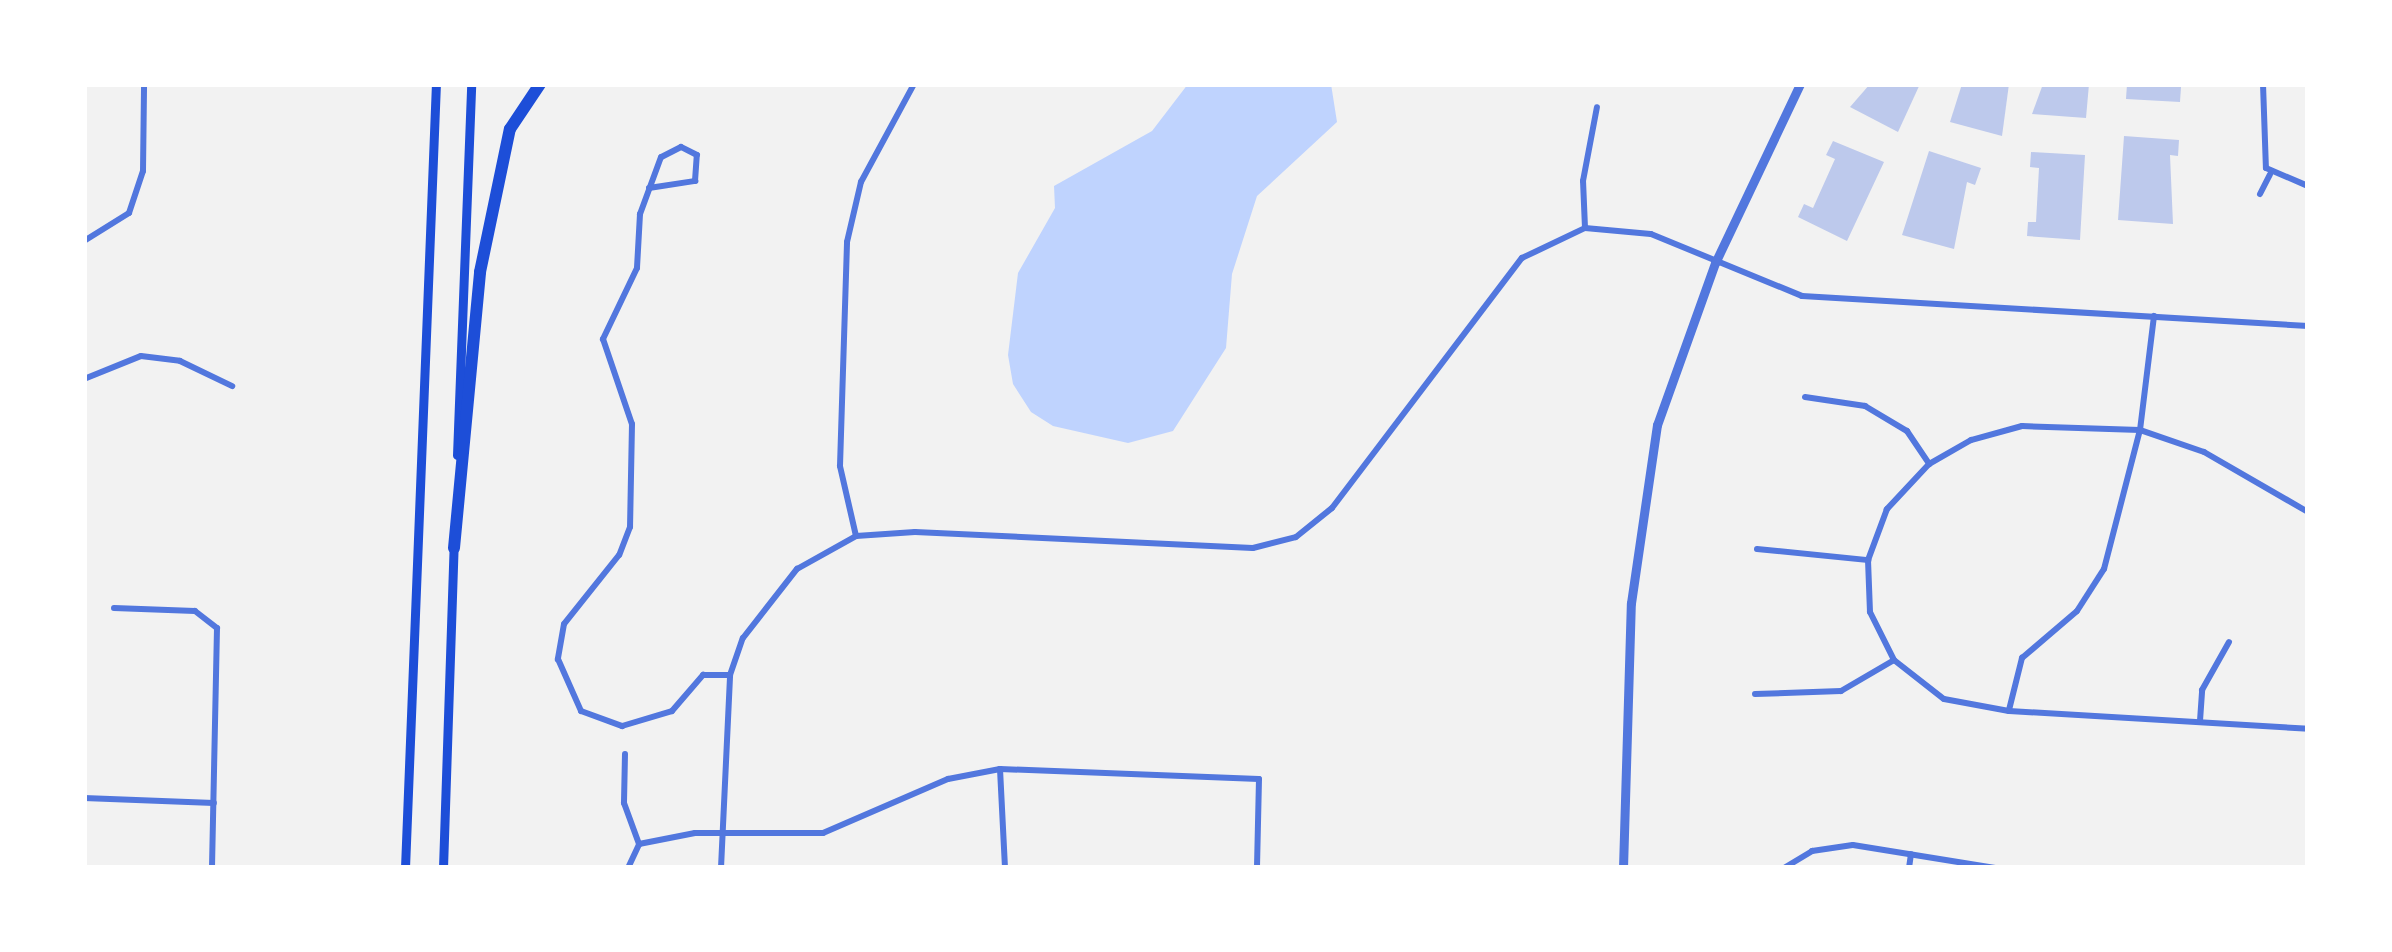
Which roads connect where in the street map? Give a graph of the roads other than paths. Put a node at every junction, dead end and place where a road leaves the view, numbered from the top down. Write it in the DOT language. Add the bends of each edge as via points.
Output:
graph roads {
  1 [pos="144,84"];
  2 [pos="436,84"];
  3 [pos="471,84"];
  4 [pos="540,84"];
  5 [pos="914,84"];
  6 [pos="1800,84"];
  7 [pos="2263,84"];
  8 [pos="1597,107"];
  9 [pos="2270,174"];
  10 [pos="2308,186"];
  11 [pos="650,188"];
  12 [pos="2260,194"];
  13 [pos="1585,228"];
  14 [pos="84,241"];
  15 [pos="1715,263"];
  16 [pos="2154,316"];
  17 [pos="2308,326"];
  18 [pos="84,379"];
  19 [pos="232,386"];
  20 [pos="1805,397"];
  21 [pos="2140,430"];
  22 [pos="1929,464"];
  23 [pos="2308,512"];
  24 [pos="856,536"];
  25 [pos="454,548"];
  26 [pos="1757,549"];
  27 [pos="1868,560"];
  28 [pos="114,608"];
  29 [pos="2229,642"];
  30 [pos="1894,660"];
  31 [pos="730,675"];
  32 [pos="1755,694"];
  33 [pos="2009,710"];
  34 [pos="2200,722"];
  35 [pos="2308,729"];
  36 [pos="625,754"];
  37 [pos="1000,769"];
  38 [pos="84,798"];
  39 [pos="214,803"];
  40 [pos="722,832"];
  41 [pos="639,844"];
  42 [pos="1911,854"];
  43 [pos="212,868"];
  44 [pos="405,868"];
  45 [pos="443,868"];
  46 [pos="628,868"];
  47 [pos="721,868"];
  48 [pos="1005,868"];
  49 [pos="1256,868"];
  50 [pos="1624,868"];
  51 [pos="1784,868"];
  52 [pos="1909,868"];
  53 [pos="1995,868"];
  1 -- 14 [label="street" via="143,171 129,214"];
  2 -- 44 [label="main road"];
  3 -- 25 [label="main road"];
  4 -- 25 [label="highway" via="510,129 480,272"];
  5 -- 24 [label="street" via="861,182 847,242 840,466"];
  6 -- 15 [label="street"];
  7 -- 9 [label="street"];
  8 -- 13 [label="street" via="1583,181"];
  9 -- 10 [label="street"];
  9 -- 12 [label="street"];
  11 -- 11 [label="street" via="695,181 697,155 666,151"];
  11 -- 31 [label="street" via="637,268 603,339 632,424 627,541 564,624 557,659 581,711 622,726 672,711 703,675"];
  13 -- 15 [label="street" via="1652,234"];
  13 -- 24 [label="street" via="1522,258 1332,508 1295,537 1252,548"];
  15 -- 16 [label="street" via="1802,296"];
  15 -- 50 [label="street" via="1657,425 1640,506"];
  16 -- 17 [label="street"];
  16 -- 21 [label="street"];
  18 -- 19 [label="street" via="141,356 181,361"];
  20 -- 22 [label="street" via="1865,406 1907,431"];
  21 -- 22 [label="street" via="2022,426 1971,440"];
  21 -- 23 [label="street" via="2204,452"];
  21 -- 33 [label="street" via="2104,569 2077,610 2022,658"];
  22 -- 27 [label="street" via="1887,509"];
  24 -- 31 [label="street" via="797,569 763,604"];
  25 -- 45 [label="main road"];
  26 -- 27 [label="street"];
  27 -- 30 [label="street" via="1870,612"];
  28 -- 39 [label="street" via="195,611 217,628"];
  29 -- 34 [label="street" via="2202,690"];
  30 -- 32 [label="street" via="1841,691"];
  30 -- 33 [label="street" via="1944,699"];
  31 -- 40 [label="street"];
  33 -- 34 [label="street"];
  34 -- 35 [label="street"];
  36 -- 41 [label="street" via="625,802"];
  37 -- 40 [label="street" via="948,779 823,833"];
  37 -- 48 [label="street"];
  37 -- 49 [label="street" via="1259,779"];
  38 -- 39 [label="street"];
  39 -- 43 [label="street"];
  40 -- 41 [label="street"];
  40 -- 47 [label="street"];
  41 -- 46 [label="street"];
  42 -- 51 [label="street" via="1853,845 1811,851"];
  42 -- 52 [label="street"];
  42 -- 53 [label="street"];
}
